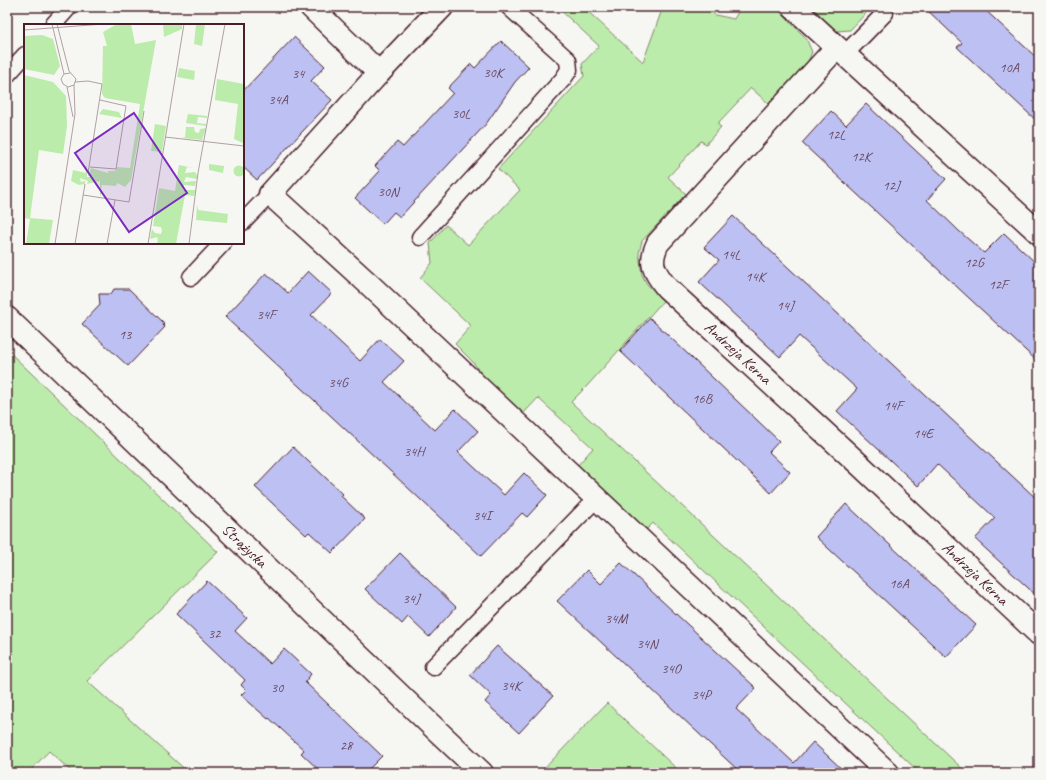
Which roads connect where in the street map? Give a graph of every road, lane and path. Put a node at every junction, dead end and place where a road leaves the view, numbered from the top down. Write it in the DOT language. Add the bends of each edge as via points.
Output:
graph roads {
  1 [pos="69,7"];
  2 [pos="311,7"];
  3 [pos="442,7"];
  4 [pos="509,7"];
  5 [pos="793,7"];
  6 [pos="885,13"];
  7 [pos="54,24"];
  8 [pos="840,52"];
  9 [pos="24,56"];
  10 [pos="379,73"];
  11 [pos="7,75"];
  12 [pos="270,194"];
  13 [pos="244,221"];
  14 [pos="1039,233"];
  15 [pos="420,237"];
  16 [pos="222,244"];
  17 [pos="191,277"];
  18 [pos="7,318"];
  19 [pos="596,499"];
  20 [pos="1039,634"];
  21 [pos="433,668"];
  22 [pos="482,773"];
  23 [pos="888,773"];
  1 -- 7 [label="lane"];
  2 -- 10 [label="street"];
  3 -- 10 [label="street"];
  4 -- 15 [label="lane" via="568,60 569,70"];
  5 -- 8 [label="street"];
  6 -- 8 [label="lane"];
  8 -- 14 [label="street"];
  8 -- 20 [label="street, Andrzeja Kerna" via="658,243 652,263 656,274 667,288"];
  9 -- 11 [label="lane"];
  10 -- 12 [label="street"];
  12 -- 13 [label="lane"];
  12 -- 19 [label="street" via="372,286"];
  16 -- 17 [label="lane"];
  18 -- 22 [label="street, Strążyska"];
  19 -- 21 [label="lane"];
  19 -- 23 [label="street"];
}
